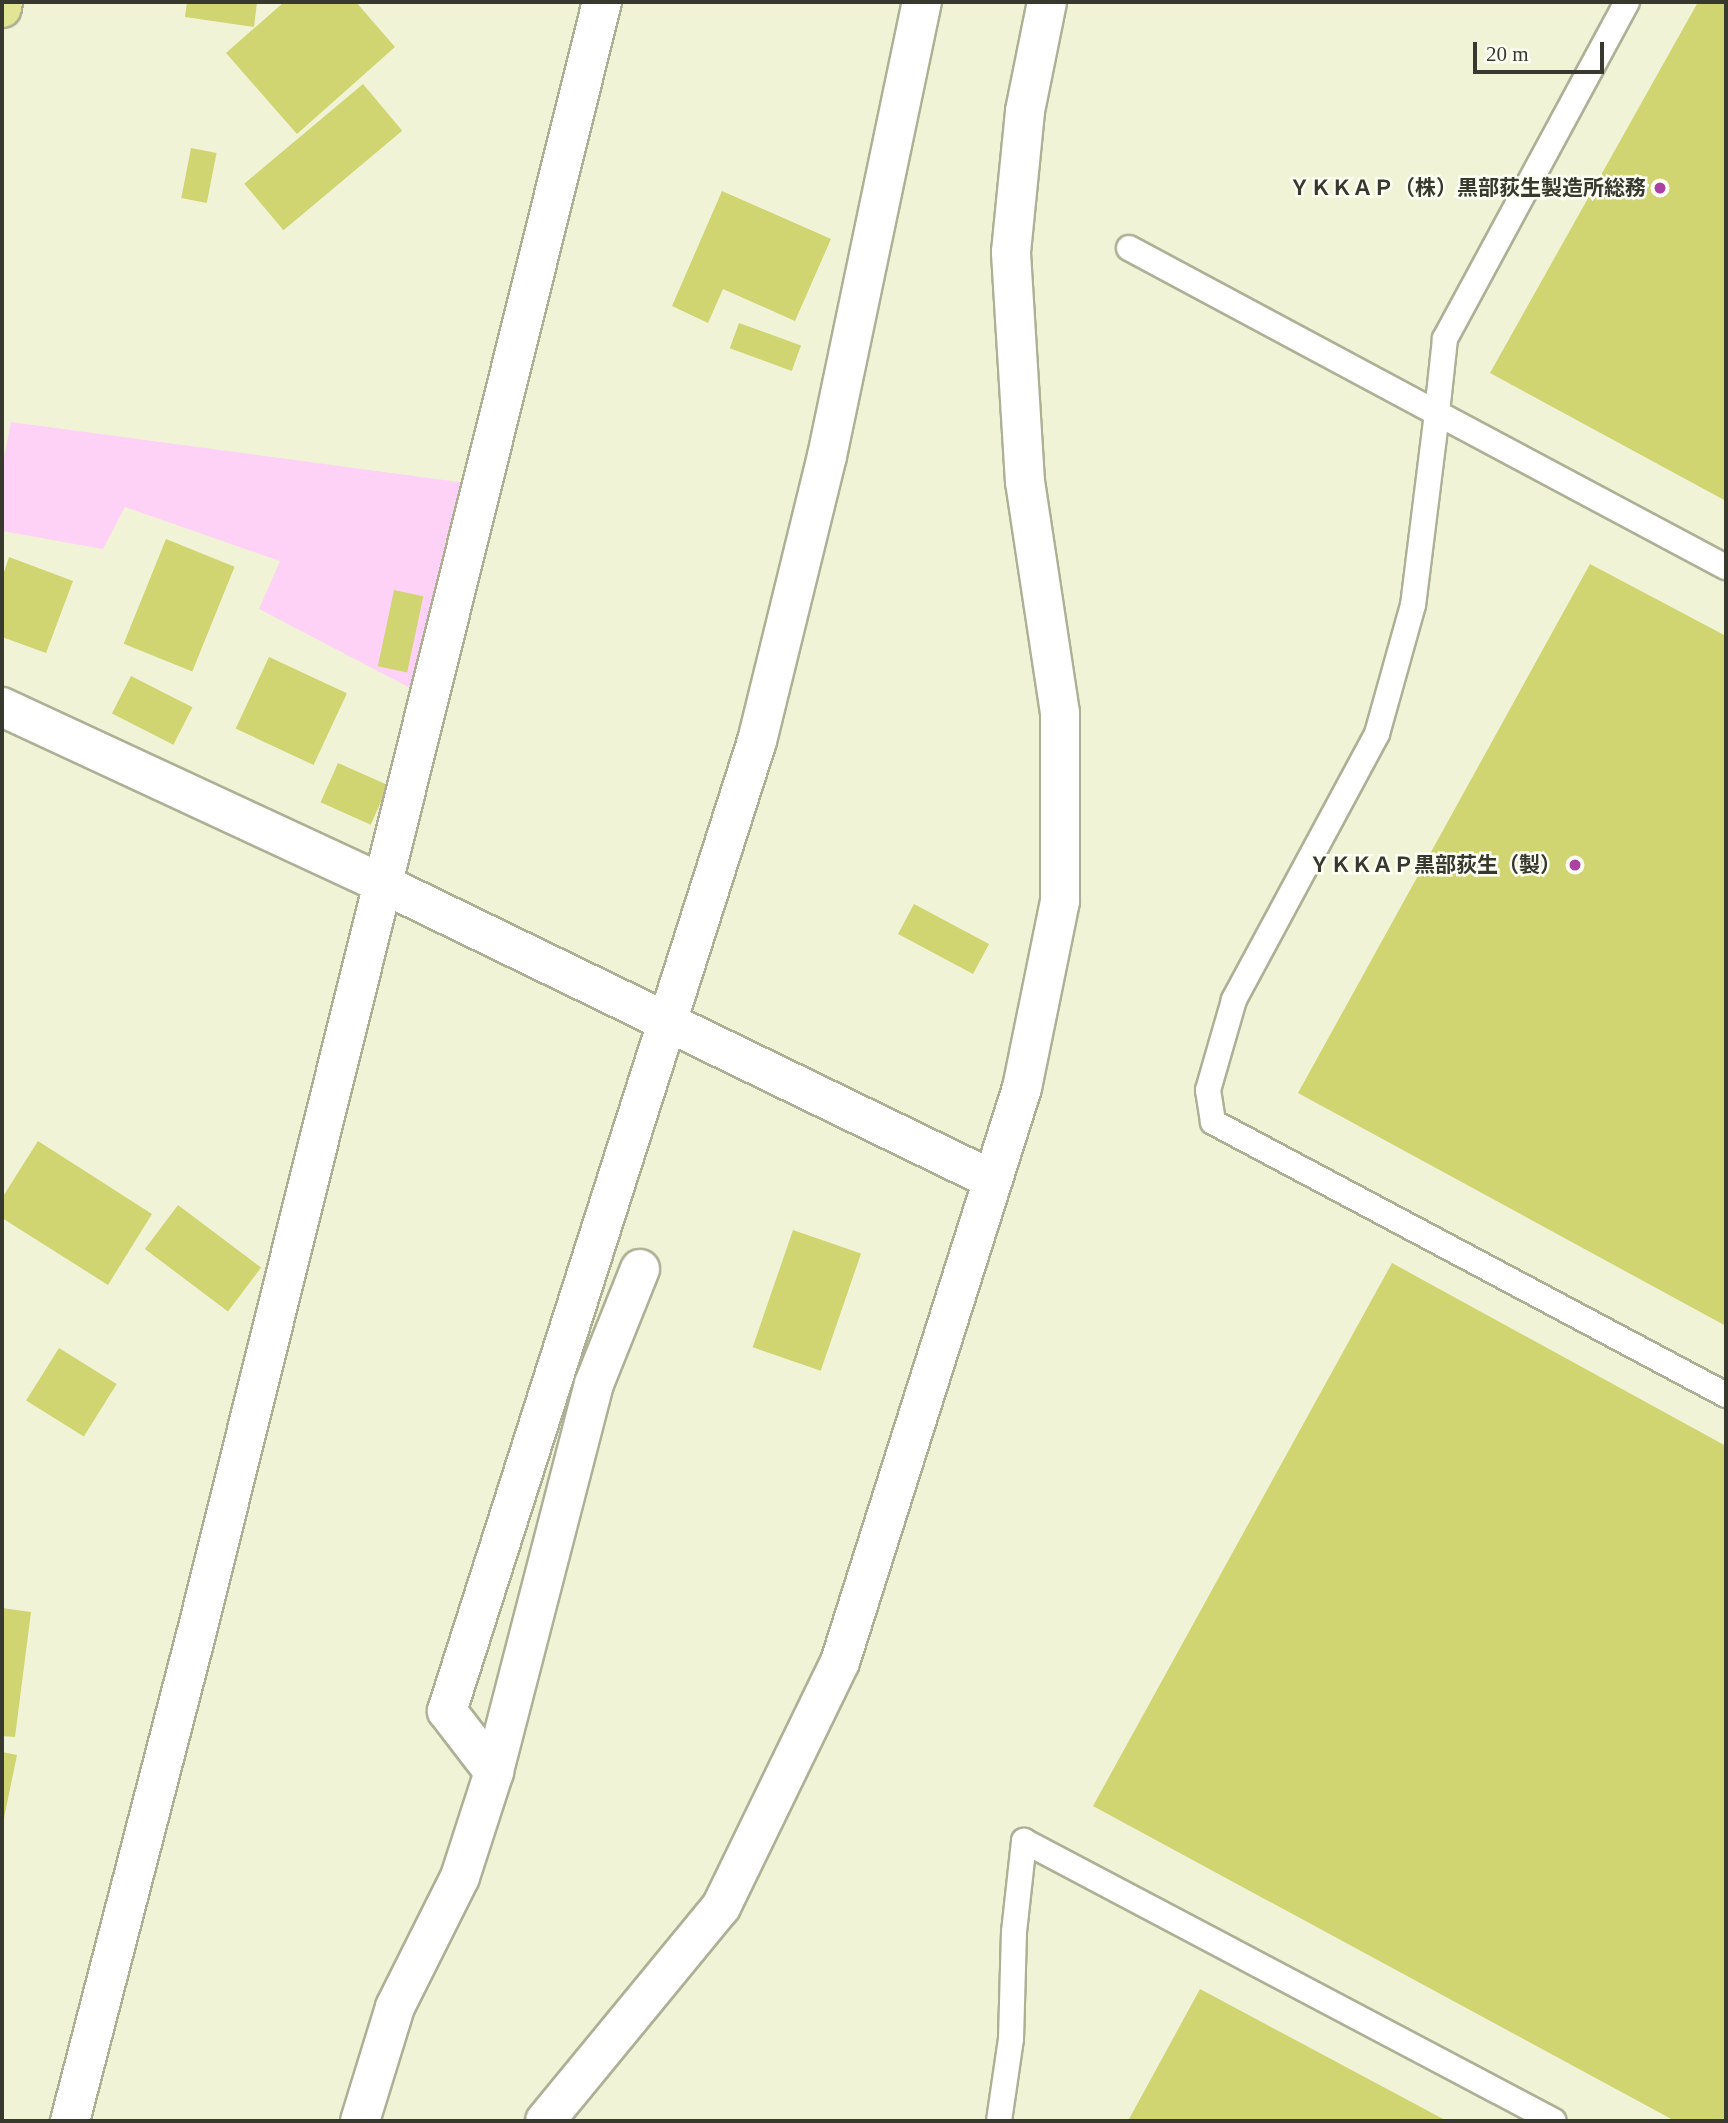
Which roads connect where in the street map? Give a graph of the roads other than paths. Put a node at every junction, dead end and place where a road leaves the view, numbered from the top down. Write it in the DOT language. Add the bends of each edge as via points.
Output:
graph roads {
  1 [pos="3,2"];
  2 [pos="602,2"];
  3 [pos="922,2"];
  4 [pos="1046,2"];
  5 [pos="1627,2"];
  6 [pos="2,8"];
  7 [pos="1129,248"];
  8 [pos="1437,413"];
  9 [pos="1726,567"];
  10 [pos="2,707"];
  11 [pos="381,883"];
  12 [pos="666,1021"];
  13 [pos="993,1180"];
  14 [pos="640,1269"];
  15 [pos="1726,1395"];
  16 [pos="494,1772"];
  17 [pos="70,2121"];
  18 [pos="360,2121"];
  19 [pos="545,2121"];
  20 [pos="999,2121"];
  21 [pos="1554,2121"];
  1 -- 6 [label="main road"];
  2 -- 11 [label="street"];
  3 -- 12 [label="street" via="827,456 760,728"];
  4 -- 13 [label="street" via="1025,111 1011,251 1025,482 1060,712 1060,901 1022,1088"];
  5 -- 8 [label="lane" via="1445,338"];
  7 -- 8 [label="lane"];
  8 -- 9 [label="lane"];
  8 -- 15 [label="lane" via="1413,605 1377,734 1234,1000 1208,1090 1213,1122"];
  10 -- 11 [label="street"];
  11 -- 12 [label="street"];
  11 -- 17 [label="street" via="197,1631"];
  12 -- 13 [label="street"];
  12 -- 16 [label="street" via="447,1711"];
  13 -- 19 [label="street" via="840,1662 721,1907"];
  14 -- 16 [label="street" via="594,1384"];
  16 -- 18 [label="street" via="460,1877 395,2007"];
  20 -- 21 [label="lane" via="1011,2039 1014,1932 1024,1841"];
}
